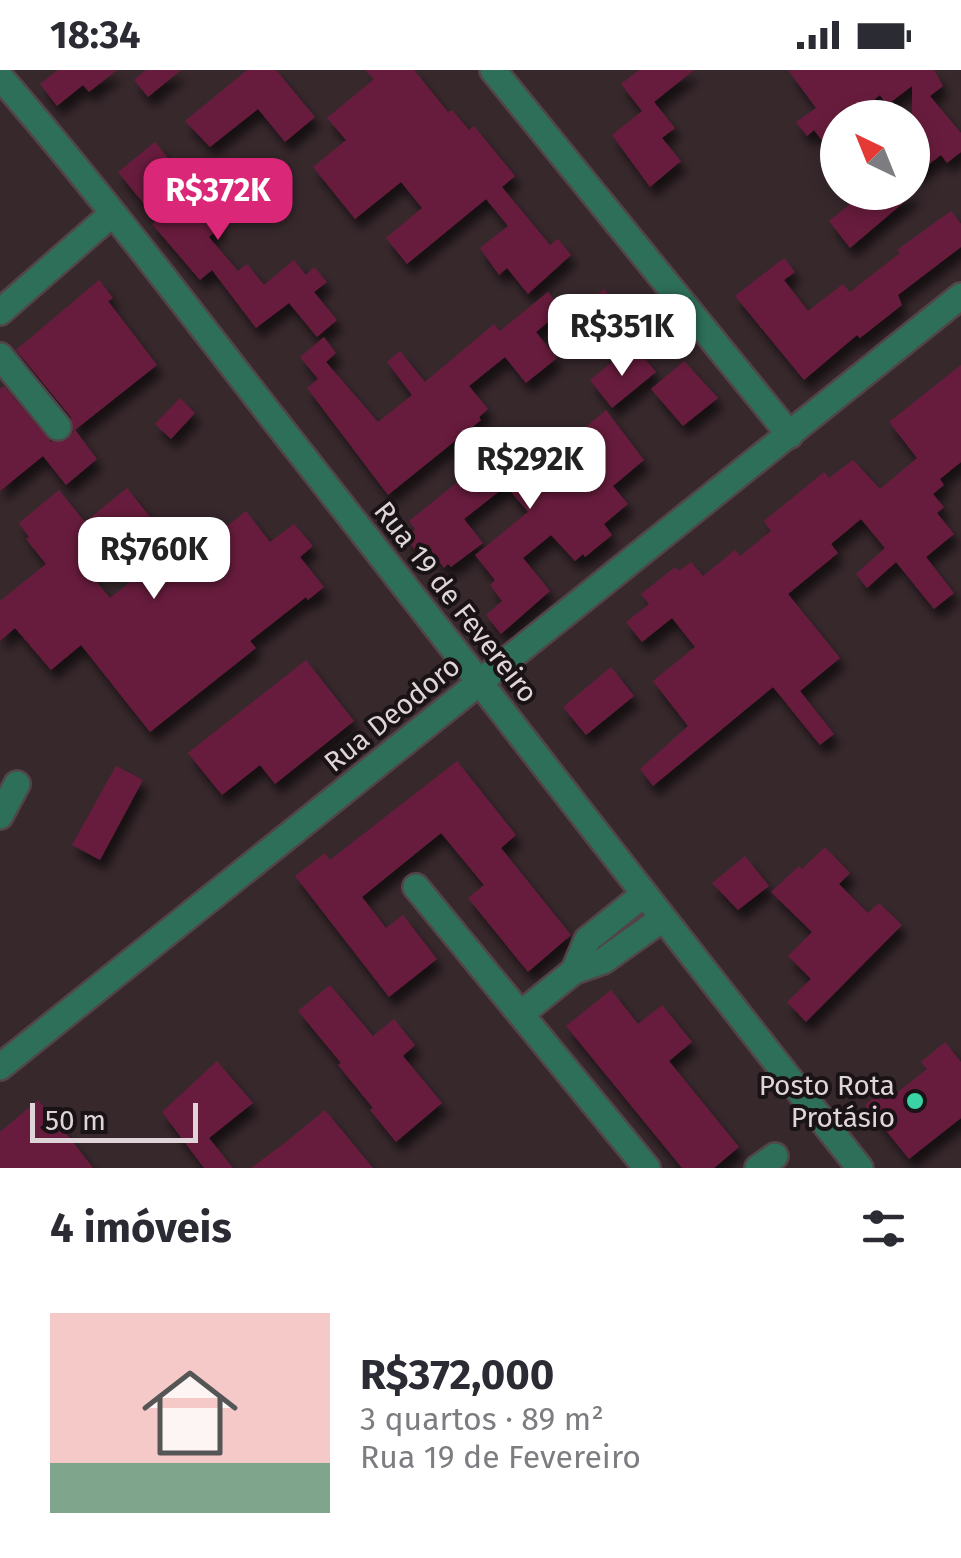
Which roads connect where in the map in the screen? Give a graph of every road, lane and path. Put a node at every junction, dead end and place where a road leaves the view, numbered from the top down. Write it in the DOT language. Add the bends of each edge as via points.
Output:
graph roads {
  1 [pos="493,70"];
  2 [pos="0,77"];
  3 [pos="112,214"];
  4 [pos="961,296"];
  5 [pos="0,312"];
  6 [pos="0,356"];
  7 [pos="58,427"];
  8 [pos="790,435"];
  9 [pos="481,681"];
  10 [pos="16,784"];
  11 [pos="0,816"];
  12 [pos="416,886"];
  13 [pos="643,894"];
  14 [pos="662,919"];
  15 [pos="574,970"];
  16 [pos="522,1013"];
  17 [pos="0,1067"];
  18 [pos="647,1168"];
  19 [pos="860,1168"];
  1 -- 8 [label="street"];
  2 -- 3 [label="street, Rua 19 de Fevereiro"];
  3 -- 5 [label="street"];
  3 -- 9 [label="street, Rua 19 de Fevereiro"];
  4 -- 8 [label="street, Rua Deodoro"];
  6 -- 7 [label="street"];
  8 -- 9 [label="street, Rua Deodoro"];
  9 -- 13 [label="street, Rua 19 de Fevereiro"];
  9 -- 17 [label="street, Rua Deodoro"];
  10 -- 11 [label="street"];
  12 -- 16 [label="street"];
  13 -- 14 [label="street, Rua 19 de Fevereiro"];
  13 -- 15 [label="street" via="587,940"];
  14 -- 15 [label="street" via="603,961"];
  14 -- 19 [label="street, Rua 19 de Fevereiro"];
  15 -- 16 [label="street"];
  16 -- 18 [label="street"];
}
